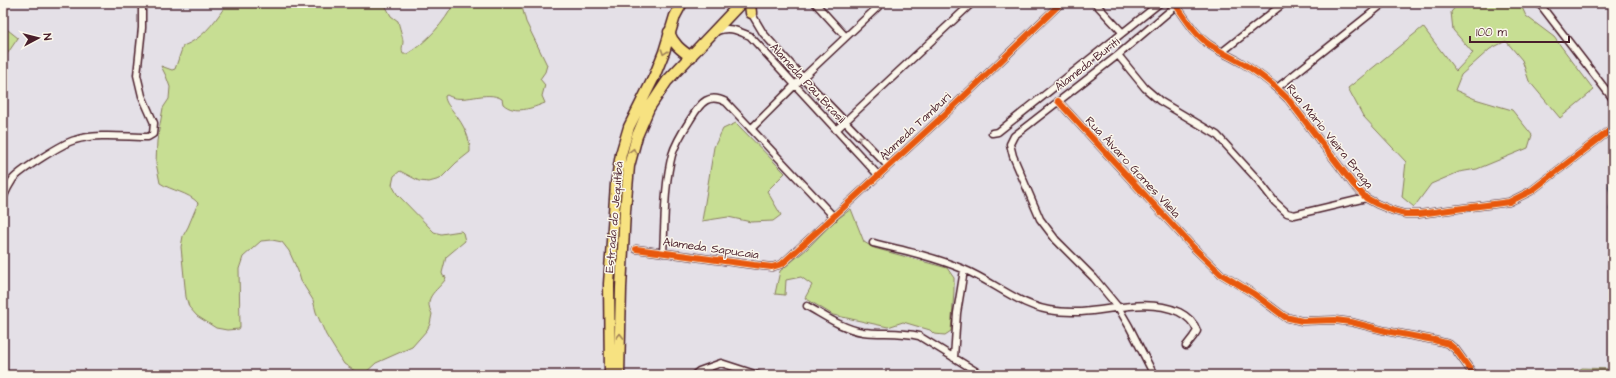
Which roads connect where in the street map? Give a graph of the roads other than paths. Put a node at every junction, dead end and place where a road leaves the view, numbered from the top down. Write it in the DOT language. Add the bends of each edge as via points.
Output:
graph roads {
  1 [pos="142,3"];
  2 [pos="682,3"];
  3 [pos="741,3"];
  4 [pos="745,3"];
  5 [pos="815,3"];
  6 [pos="882,3"];
  7 [pos="972,3"];
  8 [pos="1061,3"];
  9 [pos="1094,3"];
  10 [pos="1160,3"];
  11 [pos="1284,3"];
  12 [pos="1384,3"];
  13 [pos="1539,3"];
  14 [pos="1178,4"];
  15 [pos="751,8"];
  16 [pos="760,28"];
  17 [pos="669,32"];
  18 [pos="1122,32"];
  19 [pos="711,34"];
  20 [pos="750,36"];
  21 [pos="846,37"];
  22 [pos="1222,52"];
  23 [pos="1118,55"];
  24 [pos="691,57"];
  25 [pos="803,78"];
  26 [pos="795,85"];
  27 [pos="1277,88"];
  28 [pos="1613,99"];
  29 [pos="1058,101"];
  30 [pos="845,122"];
  31 [pos="1613,128"];
  32 [pos="751,129"];
  33 [pos="836,130"];
  34 [pos="992,134"];
  35 [pos="888,166"];
  36 [pos="878,175"];
  37 [pos="3,198"];
  38 [pos="1366,198"];
  39 [pos="834,216"];
  40 [pos="873,243"];
  41 [pos="636,249"];
  42 [pos="663,253"];
  43 [pos="782,264"];
  44 [pos="964,270"];
  45 [pos="807,306"];
  46 [pos="1118,307"];
  47 [pos="1186,346"];
  48 [pos="954,358"];
  49 [pos="975,373"];
  50 [pos="610,375"];
  51 [pos="619,375"];
  52 [pos="694,375"];
  53 [pos="758,375"];
  54 [pos="982,375"];
  55 [pos="1154,375"];
  56 [pos="1474,375"];
  1 -- 37 [label="street" via="137,75 142,96 154,123 153,134 148,137 75,139 13,179"];
  2 -- 17 [label="main road, Estrada do Jequitibá"];
  3 -- 19 [label="main road, Estrada do Jequitibá"];
  4 -- 15 [label="street, Alameda Pau Brasil"];
  5 -- 21 [label="street"];
  6 -- 21 [label="street"];
  7 -- 30 [label="street"];
  8 -- 35 [label="street, Alameda Tamburi"];
  9 -- 18 [label="street"];
  10 -- 18 [label="street"];
  11 -- 22 [label="street"];
  12 -- 27 [label="street"];
  13 -- 28 [label="street"];
  14 -- 22 [label="street, Rua Mário Vieira Braga" via="1199,34"];
  14 -- 23 [label="street, Alameda Buriti"];
  15 -- 16 [label="street, Alameda Pau Brasil"];
  16 -- 20 [label="street"];
  16 -- 25 [label="street, Alameda Pau Brasil"];
  17 -- 24 [label="main road" via="677,46"];
  17 -- 50 [label="main road, Estrada do Jequitibá, one-way" via="664,52 629,127 621,154 616,184 609,284"];
  18 -- 34 [label="street" via="998,132"];
  19 -- 20 [label="street, Alameda Pau Brasil" via="732,28"];
  19 -- 24 [label="main road, Estrada do Jequitibá"];
  20 -- 26 [label="street, Alameda Pau Brasil"];
  21 -- 25 [label="street"];
  22 -- 27 [label="street, Rua Mário Vieira Braga" via="1261,75"];
  23 -- 29 [label="street, Alameda Buriti"];
  23 -- 38 [label="street" via="1145,88 1160,101 1218,135 1287,213 1294,215"];
  51 -- 24 [label="main road, Estrada do Jequitibá, one-way" via="621,280 629,166 637,136 649,108 667,81"];
  25 -- 26 [label="street"];
  25 -- 30 [label="street, Alameda Pau Brasil"];
  26 -- 32 [label="street"];
  26 -- 33 [label="street, Alameda Pau Brasil"];
  27 -- 38 [label="street, Rua Mário Vieira Braga"];
  29 -- 46 [label="street, Alameda Buriti" via="1014,136 1010,144 1013,156 1040,219"];
  29 -- 56 [label="street, Rua Álvaro Gomes Vilela" via="1221,274 1285,317 1302,321 1351,322 1449,344"];
  30 -- 33 [label="street"];
  35 -- 30 [label="street, Alameda Pau Brasil, one-way"];
  31 -- 38 [label="street, Rua Mário Vieira Braga" via="1531,191 1509,202 1446,212 1405,214"];
  32 -- 39 [label="street"];
  32 -- 42 [label="street" via="721,99 708,99 698,107 673,153 667,182"];
  33 -- 36 [label="street, Alameda Pau Brasil"];
  35 -- 36 [label="street, Alameda Tamburi"];
  36 -- 39 [label="street, Alameda Tamburi"];
  39 -- 43 [label="street, Alameda Tamburi"];
  40 -- 44 [label="street" via="921,255"];
  41 -- 42 [label="street, Alameda Sapucaia"];
  42 -- 43 [label="street, Alameda Sapucaia" via="754,266 772,267"];
  44 -- 46 [label="street" via="1030,305 1055,311 1081,312"];
  44 -- 48 [label="street" via="957,313"];
  45 -- 48 [label="street" via="845,327 862,332 908,333 919,336"];
  46 -- 47 [label="street" via="1151,304 1168,307 1184,314 1195,324 1196,331"];
  46 -- 55 [label="street"];
  48 -- 49 [label="street"];
  49 -- 54 [label="street"];
  52 -- 53 [label="street" via="722,363"];
}
